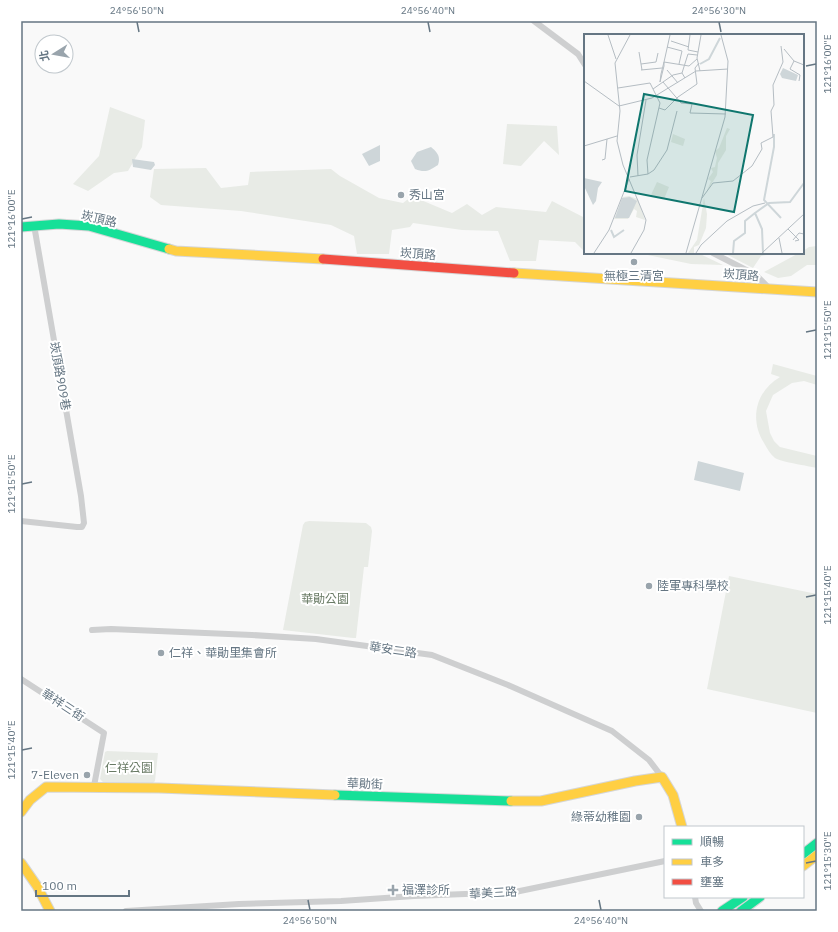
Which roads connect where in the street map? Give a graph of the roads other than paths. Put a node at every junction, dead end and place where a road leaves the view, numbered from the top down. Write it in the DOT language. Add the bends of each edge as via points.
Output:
graph roads {
  1 [pos="534,21"];
  2 [pos="584,63"];
  3 [pos="34,225"];
  4 [pos="21,227"];
  5 [pos="715,254"];
  6 [pos="770,289"];
  7 [pos="817,292"];
  8 [pos="21,521"];
  9 [pos="92,630"];
  10 [pos="21,678"];
  11 [pos="662,777"];
  12 [pos="94,786"];
  13 [pos="21,812"];
  14 [pos="682,826"];
  15 [pos="817,843"];
  16 [pos="804,853"];
  17 [pos="817,856"];
  18 [pos="664,860"];
  19 [pos="21,862"];
  20 [pos="804,865"];
  21 [pos="695,898"];
  22 [pos="741,898"];
  23 [pos="759,898"];
  24 [pos="50,911"];
  25 [pos="126,911"];
  26 [pos="701,911"];
  27 [pos="722,911"];
  28 [pos="741,911"];
  1 -- 2 [label="street" via="578,54"];
  3 -- 4 [label="street, 崁頂路"];
  3 -- 6 [label="street, 崁頂路" via="89,226 176,251"];
  3 -- 8 [label="street, 崁頂路909巷" via="82,496 84,523 82,527 77,527"];
  5 -- 6 [label="street" via="756,275"];
  6 -- 7 [label="street, 崁頂路"];
  9 -- 11 [label="street, 華安二路" via="308,639 432,655 612,731 649,760"];
  10 -- 12 [label="street, 華祥三街" via="104,733"];
  11 -- 12 [label="street, 華勛街" via="542,801 482,801"];
  11 -- 14 [label="street" via="673,795"];
  12 -- 13 [label="street, 華勛街" via="46,786"];
  15 -- 16 [label="street"];
  17 -- 20 [label="street"];
  18 -- 25 [label="street, 華美三路" via="515,892"];
  19 -- 24 [label="street"];
  21 -- 26 [label="street"];
  22 -- 27 [label="street"];
  23 -- 28 [label="street"];
}
